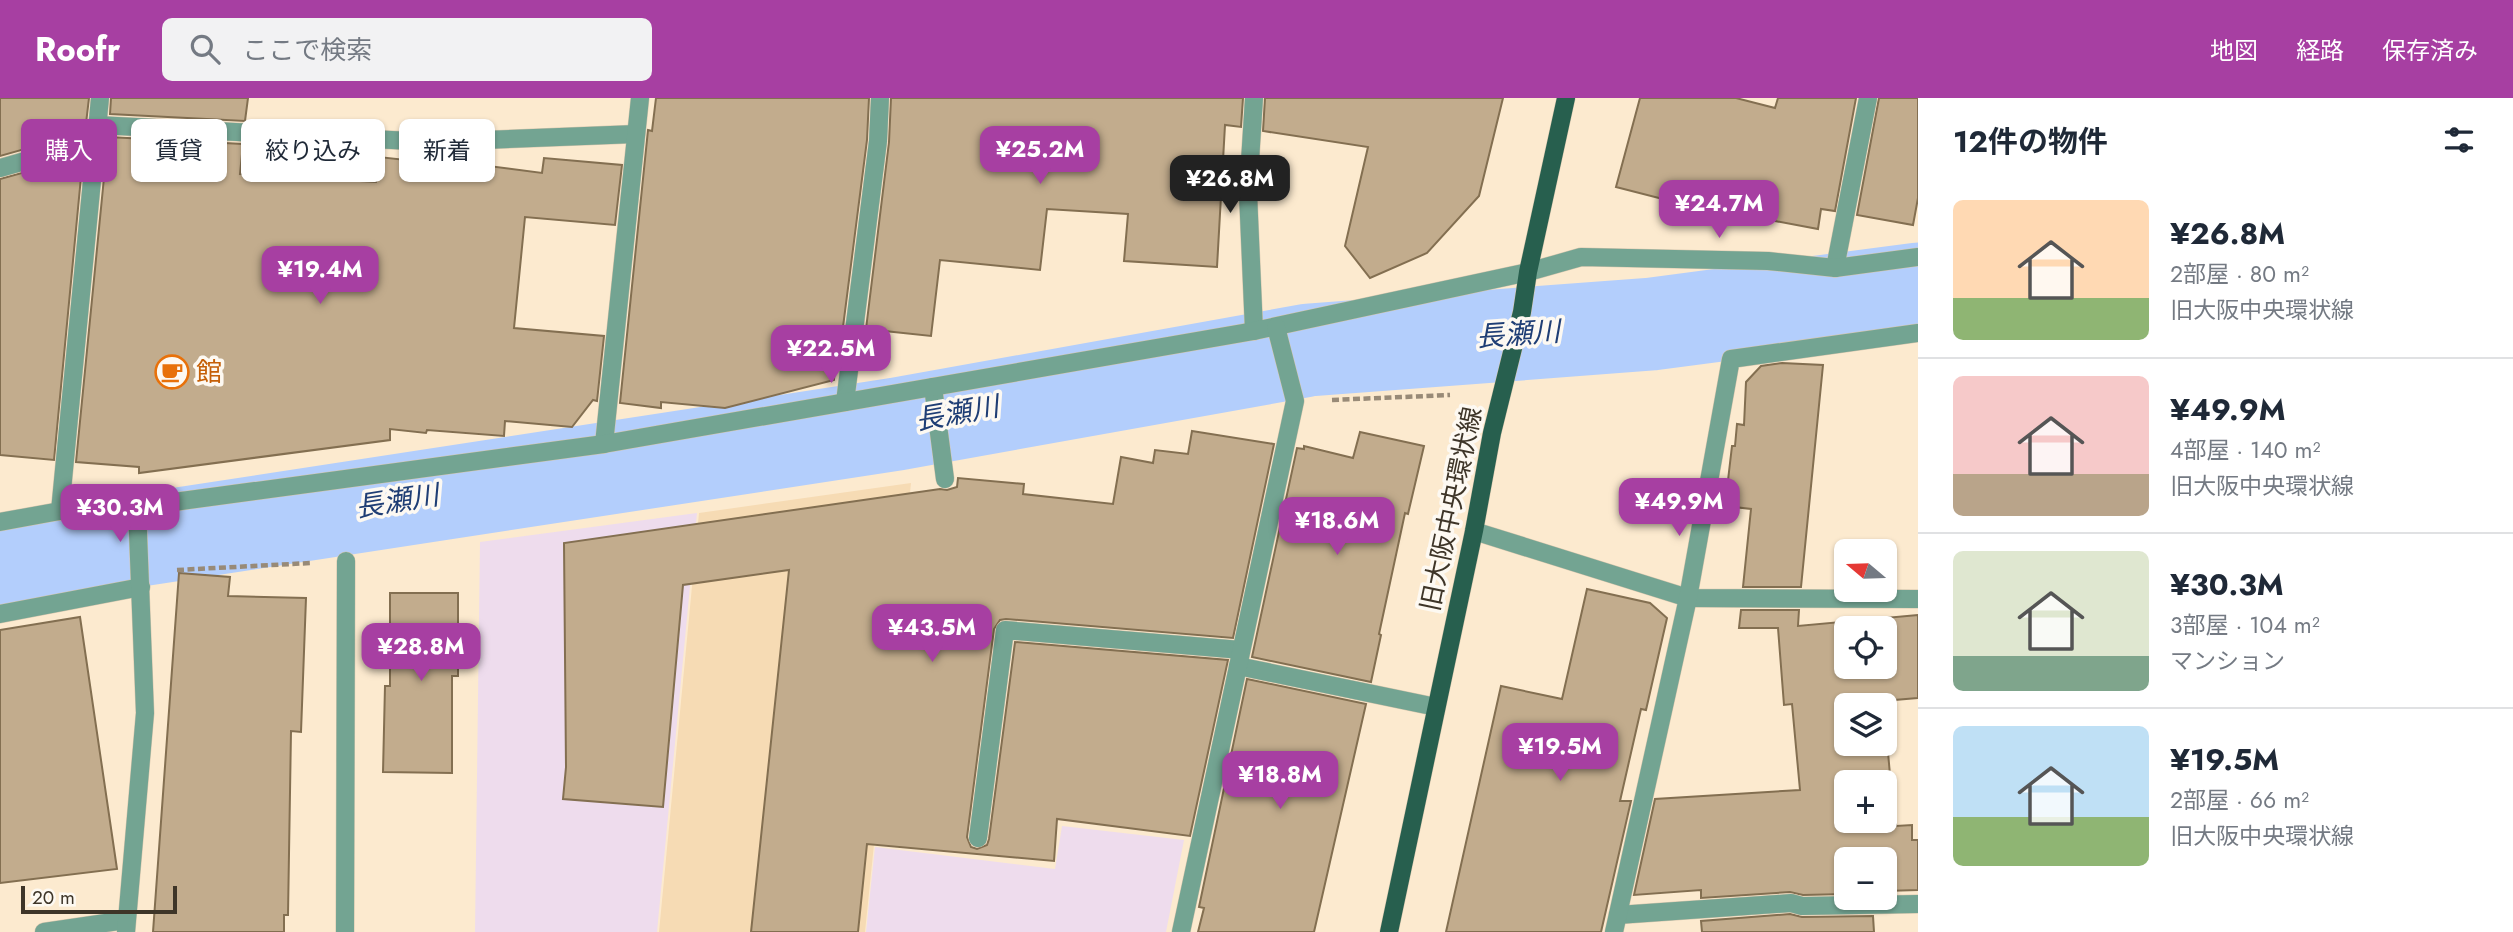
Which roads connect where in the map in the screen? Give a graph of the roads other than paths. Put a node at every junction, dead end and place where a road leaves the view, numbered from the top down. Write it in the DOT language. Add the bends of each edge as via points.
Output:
graph roads {
  1 [pos="100,98"];
  2 [pos="640,98"];
  3 [pos="880,98"];
  4 [pos="1254,98"];
  5 [pos="1566,98"];
  6 [pos="1868,98"];
  7 [pos="98,119"];
  8 [pos="117,134"];
  9 [pos="636,134"];
  10 [pos="21,161"];
  11 [pos="0,169"];
  12 [pos="91,182"];
  13 [pos="1918,257"];
  14 [pos="1835,268"];
  15 [pos="1528,272"];
  16 [pos="1276,327"];
  17 [pos="1254,331"];
  18 [pos="1918,333"];
  19 [pos="933,389"];
  20 [pos="845,402"];
  21 [pos="604,444"];
  22 [pos="945,479"];
  23 [pos="60,510"];
  24 [pos="137,514"];
  25 [pos="0,522"];
  26 [pos="1474,531"];
  27 [pos="346,561"];
  28 [pos="141,575"];
  29 [pos="1688,598"];
  30 [pos="1918,600"];
  31 [pos="0,614"];
  32 [pos="1240,658"];
  33 [pos="1436,707"];
  34 [pos="978,838"];
  35 [pos="1918,904"];
  36 [pos="1616,923"];
  37 [pos="126,926"];
  38 [pos="44,932"];
  39 [pos="345,932"];
  40 [pos="1181,932"];
  41 [pos="1389,932"];
  1 -- 7 [label="street"];
  2 -- 9 [label="street"];
  3 -- 20 [label="street"];
  4 -- 17 [label="street" via="1248,192"];
  5 -- 15 [label="main road, 旧大阪中央環状線"];
  6 -- 14 [label="street"];
  8 -- 9 [label="street" via="431,142"];
  9 -- 21 [label="street"];
  10 -- 11 [label="street"];
  12 -- 23 [label="street"];
  13 -- 14 [label="street"];
  14 -- 15 [label="street" via="1768,261 1581,257"];
  15 -- 16 [label="street"];
  15 -- 26 [label="main road, 旧大阪中央環状線"];
  16 -- 17 [label="street"];
  16 -- 32 [label="street" via="1294,396"];
  17 -- 19 [label="street"];
  18 -- 29 [label="street" via="1731,359"];
  19 -- 20 [label="street"];
  19 -- 22 [label="street"];
  20 -- 21 [label="street"];
  21 -- 24 [label="street"];
  23 -- 24 [label="street"];
  23 -- 25 [label="street"];
  24 -- 28 [label="street"];
  26 -- 29 [label="street"];
  26 -- 33 [label="main road, 旧大阪中央環状線"];
  27 -- 39 [label="street"];
  28 -- 31 [label="street"];
  28 -- 37 [label="street" via="145,713"];
  29 -- 30 [label="street"];
  29 -- 36 [label="street"];
  32 -- 33 [label="street"];
  32 -- 34 [label="street" via="1004,630"];
  32 -- 40 [label="street"];
  33 -- 41 [label="main road, 旧大阪中央環状線"];
  35 -- 36 [label="street" via="1791,903"];
  37 -- 38 [label="street"];
}
